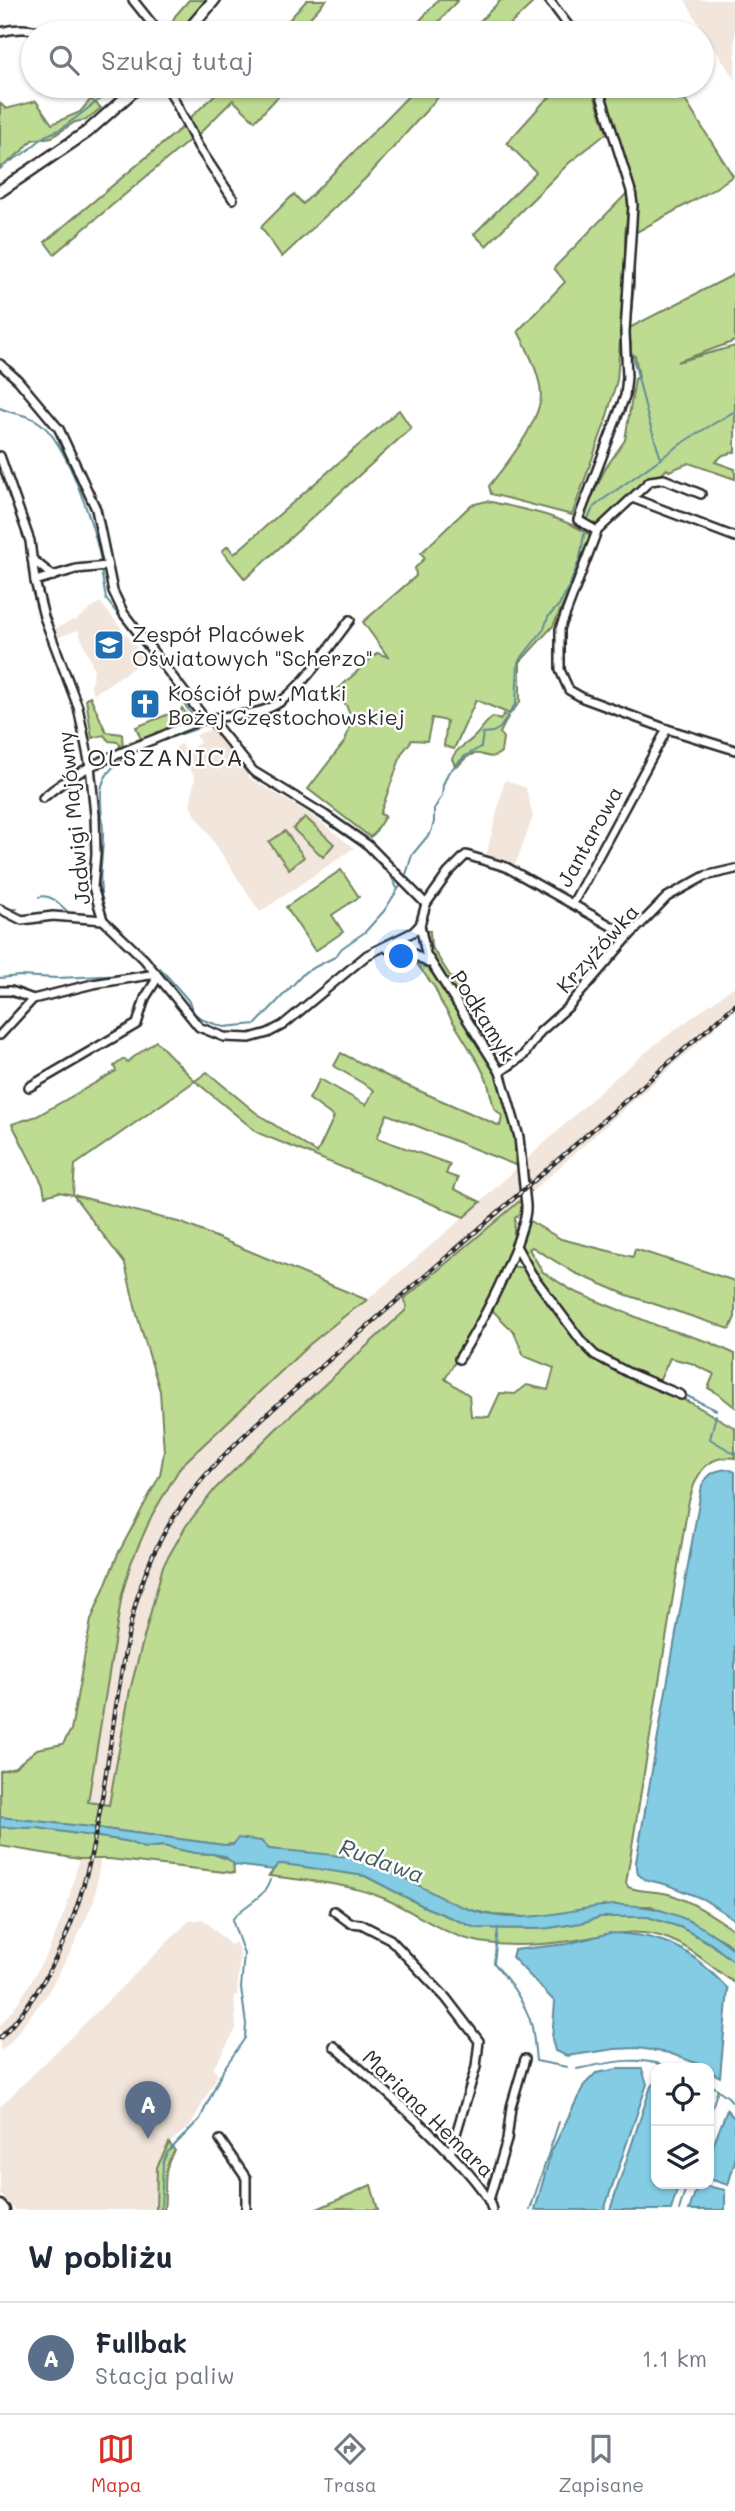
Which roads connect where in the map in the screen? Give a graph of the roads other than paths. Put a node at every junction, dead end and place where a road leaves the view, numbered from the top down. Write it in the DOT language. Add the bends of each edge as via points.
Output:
graph roads {
  1 [pos="133,0"];
  2 [pos="214,0"];
  3 [pos="549,0"];
  4 [pos="150,21"];
  5 [pos="196,21"];
  6 [pos="564,21"];
  7 [pos="21,28"];
  8 [pos="0,32"];
  9 [pos="125,98"];
  10 [pos="173,98"];
  11 [pos="602,98"];
  12 [pos="0,191"];
  13 [pos="233,199"];
  14 [pos="0,364"];
  15 [pos="0,456"];
  16 [pos="701,494"];
  17 [pos="632,498"];
  18 [pos="597,531"];
  19 [pos="735,537"];
  20 [pos="32,559"];
  21 [pos="107,566"];
  22 [pos="53,576"];
  23 [pos="35,581"];
  24 [pos="350,620"];
  25 [pos="205,719"];
  26 [pos="667,729"];
  27 [pos="735,750"];
  28 [pos="90,766"];
  29 [pos="43,798"];
  30 [pos="735,869"];
  31 [pos="573,903"];
  32 [pos="426,904"];
  33 [pos="0,909"];
  34 [pos="103,920"];
  35 [pos="420,925"];
  36 [pos="629,936"];
  37 [pos="380,949"];
  38 [pos="433,967"];
  39 [pos="156,974"];
  40 [pos="0,991"];
  41 [pos="33,999"];
  42 [pos="0,1035"];
  43 [pos="500,1072"];
  44 [pos="29,1087"];
  45 [pos="516,1246"];
  46 [pos="460,1359"];
  47 [pos="681,1395"];
  48 [pos="334,1911"];
  49 [pos="334,2046"];
  50 [pos="525,2059"];
  51 [pos="220,2140"];
  52 [pos="450,2154"];
  53 [pos="489,2200"];
  54 [pos="246,2210"];
  55 [pos="492,2210"];
  1 -- 4 [label="street"];
  2 -- 5 [label="street"];
  3 -- 6 [label="street"];
  7 -- 8 [label="street"];
  9 -- 12 [label="street" via="87,132"];
  10 -- 13 [label="street"];
  11 -- 18 [label="street" via="632,197 626,385 578,520"];
  14 -- 21 [label="street" via="42,408 68,446 96,509"];
  15 -- 20 [label="street, Jadwigi Majówny"];
  16 -- 17 [label="street" via="664,479 650,481"];
  17 -- 18 [label="street"];
  17 -- 19 [label="street"];
  18 -- 26 [label="street" via="560,629 562,679 575,694"];
  20 -- 22 [label="street"];
  20 -- 23 [label="street, Jadwigi Majówny"];
  21 -- 22 [label="street"];
  21 -- 25 [label="street" via="124,614"];
  22 -- 23 [label="street"];
  23 -- 28 [label="street, Jadwigi Majówny" via="78,707"];
  24 -- 25 [label="street" via="278,703 246,715"];
  25 -- 28 [label="street"];
  25 -- 32 [label="street" via="214,723 253,771 368,845"];
  26 -- 27 [label="street"];
  26 -- 31 [label="street, Jantarowa"];
  28 -- 29 [label="street" via="63,780"];
  28 -- 34 [label="street, Jadwigi Majówny" via="96,837 93,887"];
  30 -- 36 [label="street, Krzyżówka" via="705,876 667,897"];
  31 -- 32 [label="street" via="506,867 466,855"];
  31 -- 36 [label="street, Jantarowa"];
  32 -- 35 [label="street"];
  33 -- 34 [label="street" via="22,920 53,916"];
  34 -- 39 [label="street, Jadwigi Majówny"];
  35 -- 37 [label="street, Jadwigi Majówny" via="404,939"];
  35 -- 38 [label="street, Podkamyk"];
  36 -- 43 [label="street, Krzyżówka" via="523,1056"];
  37 -- 38 [label="street, Podkamyk" via="408,950"];
  37 -- 39 [label="street, Jadwigi Majówny" via="344,972 283,1025 250,1038 224,1037 199,1027"];
  38 -- 43 [label="street, Podkamyk"];
  39 -- 41 [label="street"];
  39 -- 44 [label="street" via="137,1024"];
  40 -- 41 [label="street"];
  41 -- 42 [label="street"];
  43 -- 45 [label="street, Podkamyk" via="519,1136 525,1199 526,1214"];
  45 -- 46 [label="street, Podkamyk" via="487,1313"];
  45 -- 47 [label="street" via="531,1273 595,1355"];
  48 -- 52 [label="street" via="390,1939 479,2041 476,2067"];
  49 -- 52 [label="street, Mariana Hemara"];
  50 -- 53 [label="street"];
  51 -- 54 [label="street" via="246,2178"];
  52 -- 53 [label="street, Mariana Hemara"];
  53 -- 55 [label="street, Mariana Hemara"];
}
